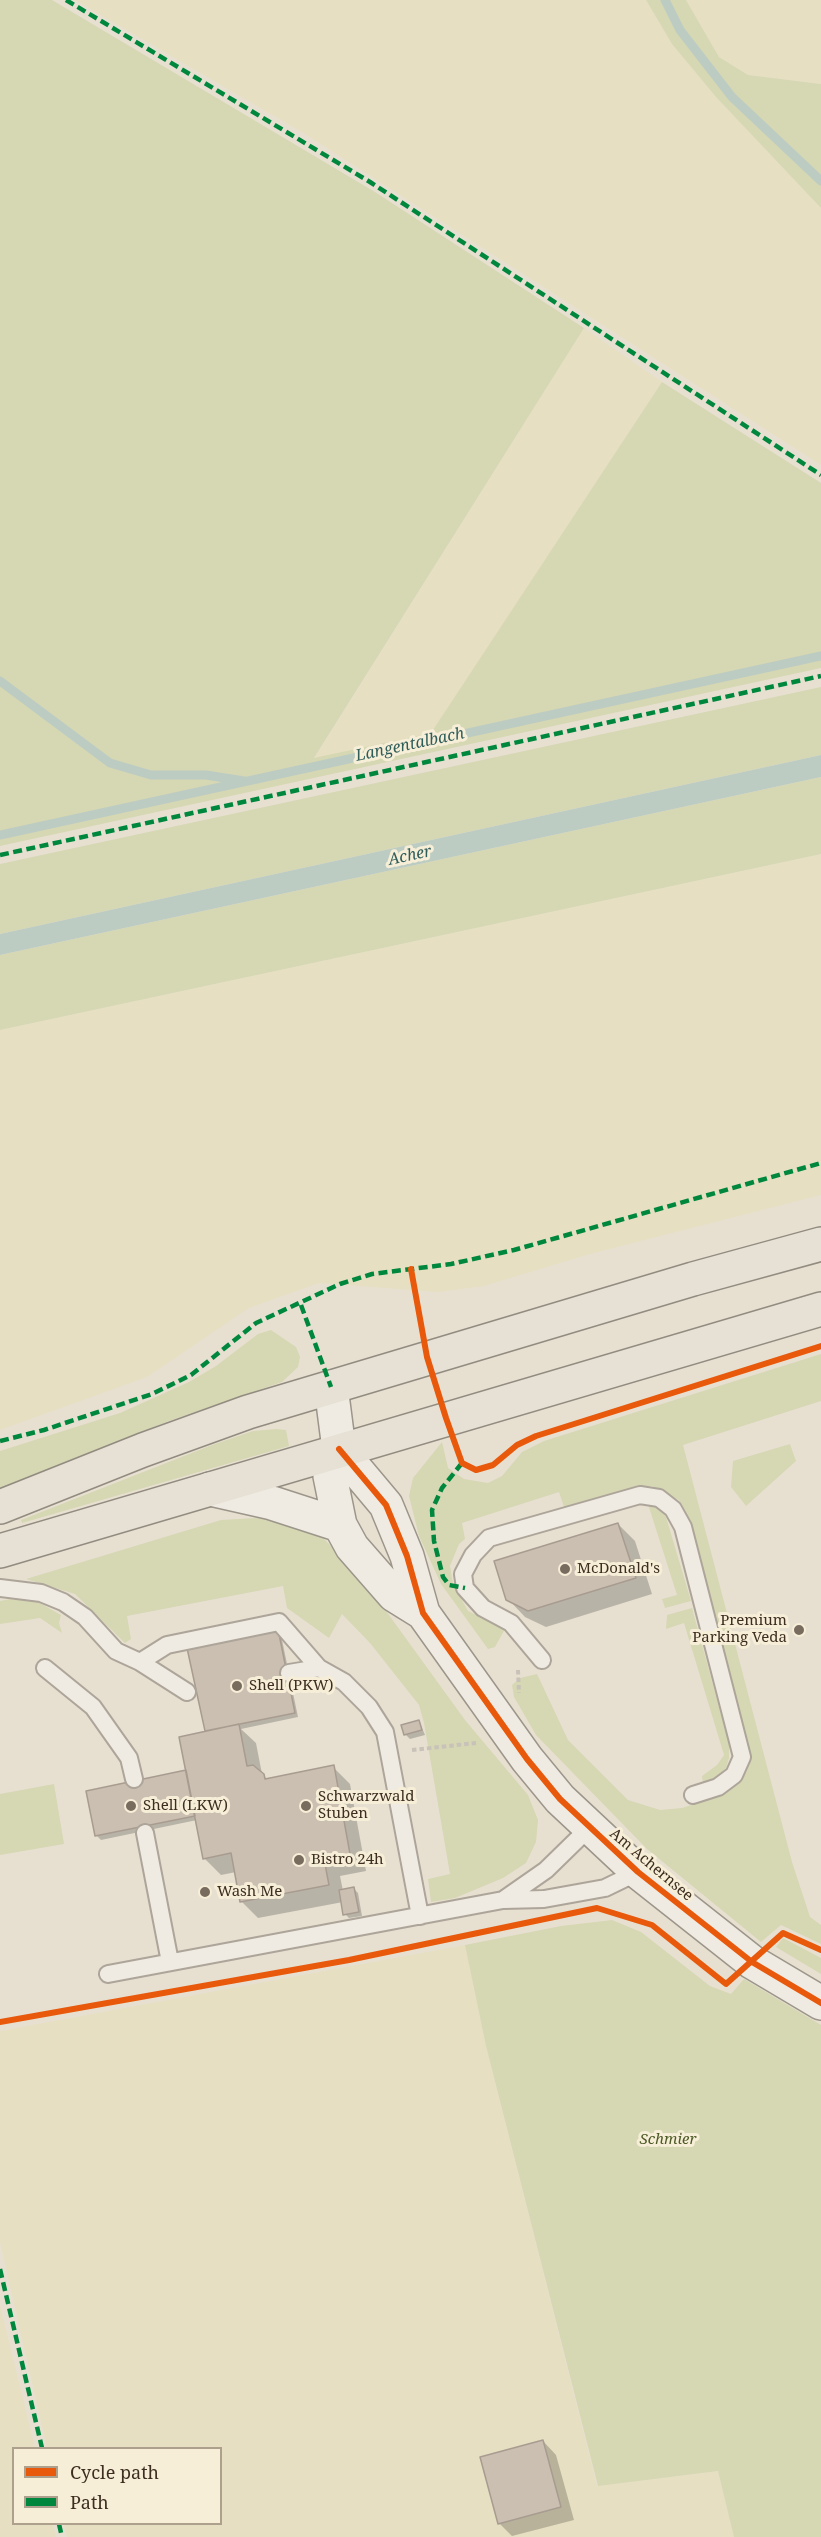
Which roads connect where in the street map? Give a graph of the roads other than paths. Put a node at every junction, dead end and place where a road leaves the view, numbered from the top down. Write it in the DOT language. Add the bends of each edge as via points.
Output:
graph roads {
  1 [pos="821,1244"];
  2 [pos="821,1309"];
  3 [pos="332,1387"];
  4 [pos="339,1449"];
  5 [pos="210,1489"];
  6 [pos="0,1507"];
  7 [pos="340,1525"];
  8 [pos="0,1551"];
  9 [pos="0,1587"];
  10 [pos="423,1613"];
  11 [pos="542,1660"];
  12 [pos="140,1662"];
  13 [pos="45,1668"];
  14 [pos="319,1668"];
  15 [pos="289,1673"];
  16 [pos="187,1692"];
  17 [pos="134,1779"];
  18 [pos="693,1795"];
  19 [pos="589,1828"];
  20 [pos="145,1833"];
  21 [pos="638,1872"];
  22 [pos="503,1900"];
  23 [pos="420,1916"];
  24 [pos="170,1962"];
  25 [pos="108,1974"];
  26 [pos="821,2003"];
  1 -- 3 [label="main road"];
  2 -- 4 [label="main road"];
  3 -- 4 [label="street"];
  3 -- 6 [label="main road" via="142,1450"];
  4 -- 5 [label="main road"];
  4 -- 7 [label="street" via="330,1476"];
  4 -- 10 [label="street" via="386,1505"];
  5 -- 7 [label="street" via="272,1503"];
  5 -- 8 [label="main road"];
  7 -- 10 [label="street" via="352,1548 394,1595"];
  9 -- 12 [label="lane" via="41,1593 63,1602 85,1617 116,1651"];
  10 -- 19 [label="street, Am Achernsee" via="527,1760"];
  11 -- 18 [label="lane" via="511,1623 483,1608 465,1588 463,1574 473,1554 489,1538 640,1495 659,1498 674,1509 683,1527 742,1757 734,1775 718,1787"];
  12 -- 14 [label="lane" via="167,1645 279,1622"];
  12 -- 16 [label="lane"];
  13 -- 17 [label="lane" via="93,1707 129,1758"];
  14 -- 15 [label="lane"];
  14 -- 23 [label="lane" via="344,1682 369,1707 385,1732"];
  19 -- 21 [label="street, Am Achernsee"];
  19 -- 22 [label="lane" via="546,1870"];
  20 -- 24 [label="lane"];
  21 -- 22 [label="lane" via="605,1888 544,1899"];
  21 -- 26 [label="street, Am Achernsee" via="752,1962"];
  22 -- 23 [label="lane"];
  23 -- 24 [label="lane"];
  24 -- 25 [label="lane"];
}
